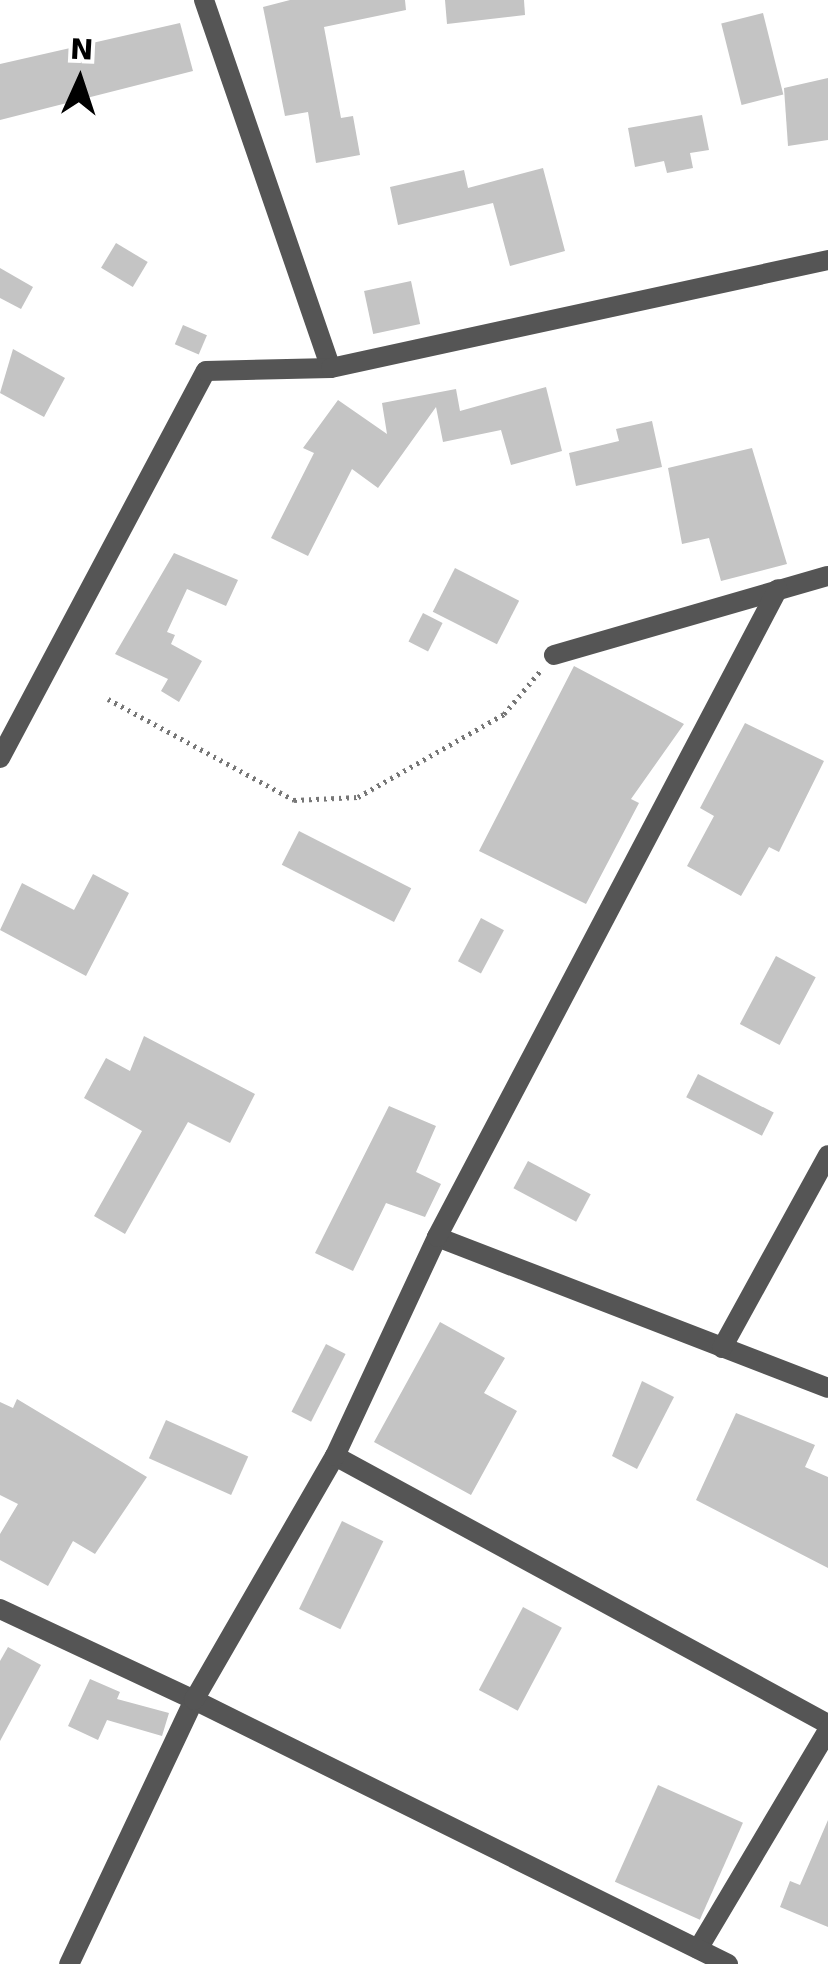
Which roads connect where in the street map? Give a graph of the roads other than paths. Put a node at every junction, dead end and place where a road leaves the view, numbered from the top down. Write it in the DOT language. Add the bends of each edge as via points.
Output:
graph roads {
  1 [pos="204,0"];
  2 [pos="828,260"];
  3 [pos="331,368"];
  4 [pos="828,576"];
  5 [pos="778,588"];
  6 [pos="554,655"];
  7 [pos="0,758"];
  8 [pos="828,1155"];
  9 [pos="437,1237"];
  10 [pos="722,1348"];
  11 [pos="828,1388"];
  12 [pos="335,1456"];
  13 [pos="0,1609"];
  14 [pos="194,1700"];
  15 [pos="828,1727"];
  16 [pos="698,1950"];
  17 [pos="69,1964"];
  18 [pos="728,1964"];
  1 -- 3 [label="street"];
  2 -- 3 [label="street"];
  3 -- 7 [label="street" via="206,371"];
  4 -- 5 [label="street"];
  5 -- 6 [label="street"];
  5 -- 9 [label="street"];
  8 -- 10 [label="street"];
  9 -- 10 [label="street"];
  9 -- 12 [label="street"];
  10 -- 11 [label="street"];
  12 -- 14 [label="street"];
  12 -- 15 [label="street"];
  13 -- 14 [label="street"];
  14 -- 16 [label="street"];
  14 -- 17 [label="street"];
  15 -- 16 [label="street"];
  16 -- 18 [label="street"];
}
